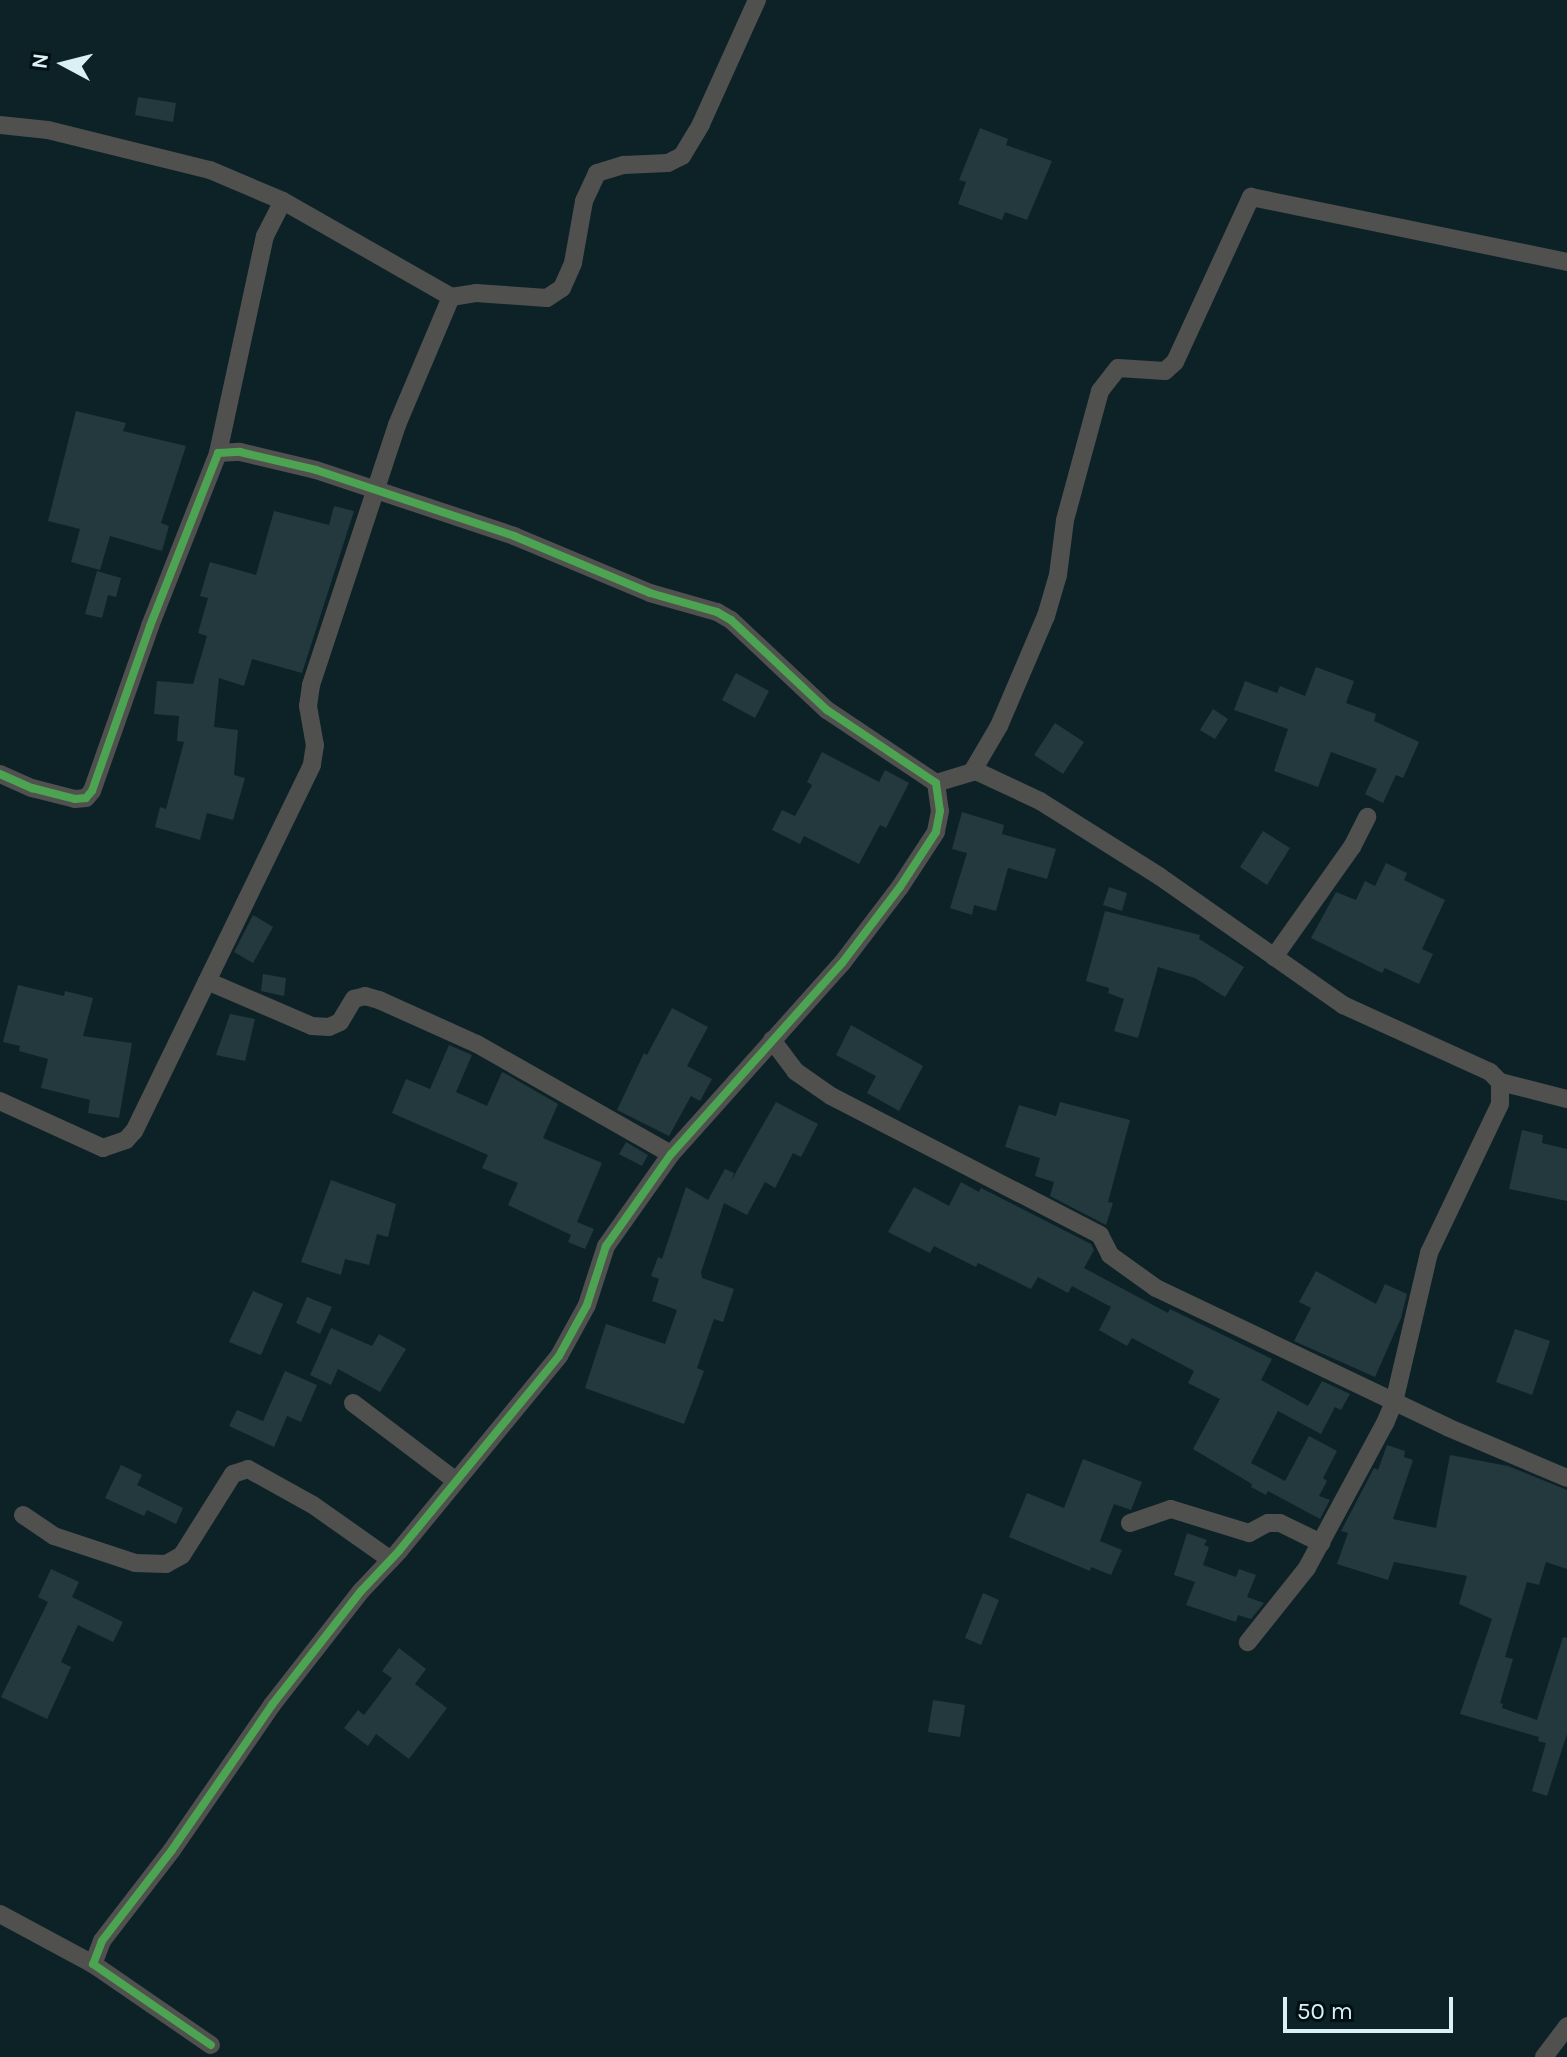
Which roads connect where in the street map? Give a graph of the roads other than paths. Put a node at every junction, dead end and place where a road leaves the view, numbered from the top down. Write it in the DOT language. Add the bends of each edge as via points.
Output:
graph roads {
  1 [pos="757,0"];
  2 [pos="0,125"];
  3 [pos="283,201"];
  4 [pos="1567,262"];
  5 [pos="451,297"];
  6 [pos="218,453"];
  7 [pos="376,492"];
  8 [pos="972,772"];
  9 [pos="0,774"];
  10 [pos="936,783"];
  11 [pos="1367,817"];
  12 [pos="1274,957"];
  13 [pos="207,981"];
  14 [pos="772,1040"];
  15 [pos="1500,1082"];
  16 [pos="1567,1099"];
  17 [pos="0,1101"];
  18 [pos="671,1154"];
  19 [pos="1394,1402"];
  20 [pos="353,1403"];
  21 [pos="1567,1478"];
  22 [pos="456,1481"];
  23 [pos="23,1515"];
  24 [pos="1130,1523"];
  25 [pos="1321,1543"];
  26 [pos="391,1560"];
  27 [pos="1248,1642"];
  28 [pos="0,1914"];
  29 [pos="93,1964"];
  30 [pos="1567,2026"];
  31 [pos="211,2045"];
  32 [pos="1544,2057"];
  1 -- 5 [label="street" via="682,156 668,163 624,165 597,173 584,201 573,263 562,288 547,298 476,293"];
  2 -- 3 [label="street" via="48,130 166,157"];
  3 -- 5 [label="street"];
  3 -- 6 [label="street" via="265,236"];
  4 -- 8 [label="street" via="1251,197 1175,362 1165,371 1118,368 1100,391 1046,616 1012,699"];
  5 -- 7 [label="street" via="397,425"];
  6 -- 7 [label="street" via="275,458"];
  6 -- 9 [label="street" via="92,791 75,799"];
  7 -- 10 [label="street" via="514,536 650,593 717,612 827,710"];
  7 -- 13 [label="street" via="311,685 312,765"];
  8 -- 10 [label="street"];
  8 -- 12 [label="street" via="1040,801"];
  10 -- 14 [label="street" via="940,811 925,851 842,963"];
  11 -- 12 [label="street" via="1352,847"];
  12 -- 15 [label="street" via="1343,1005 1490,1072"];
  13 -- 17 [label="street" via="126,1140 103,1148"];
  13 -- 18 [label="street" via="312,1026 340,1022 354,999 379,1000 477,1044"];
  14 -- 18 [label="street"];
  14 -- 19 [label="street" via="795,1071 831,1096 1100,1235 1110,1255 1156,1288"];
  15 -- 16 [label="street"];
  15 -- 19 [label="street" via="1500,1104 1429,1253"];
  18 -- 22 [label="street" via="606,1246 587,1305 559,1356"];
  19 -- 21 [label="street"];
  19 -- 25 [label="street"];
  20 -- 22 [label="street"];
  22 -- 26 [label="street"];
  23 -- 26 [label="street" via="54,1536 135,1563 166,1564 182,1555 233,1474 248,1469 313,1505"];
  24 -- 25 [label="street" via="1171,1509 1249,1533 1276,1522"];
  25 -- 27 [label="street"];
  26 -- 29 [label="street" via="272,1705 102,1941"];
  28 -- 29 [label="street"];
  29 -- 31 [label="street"];
  30 -- 32 [label="street"];
}
